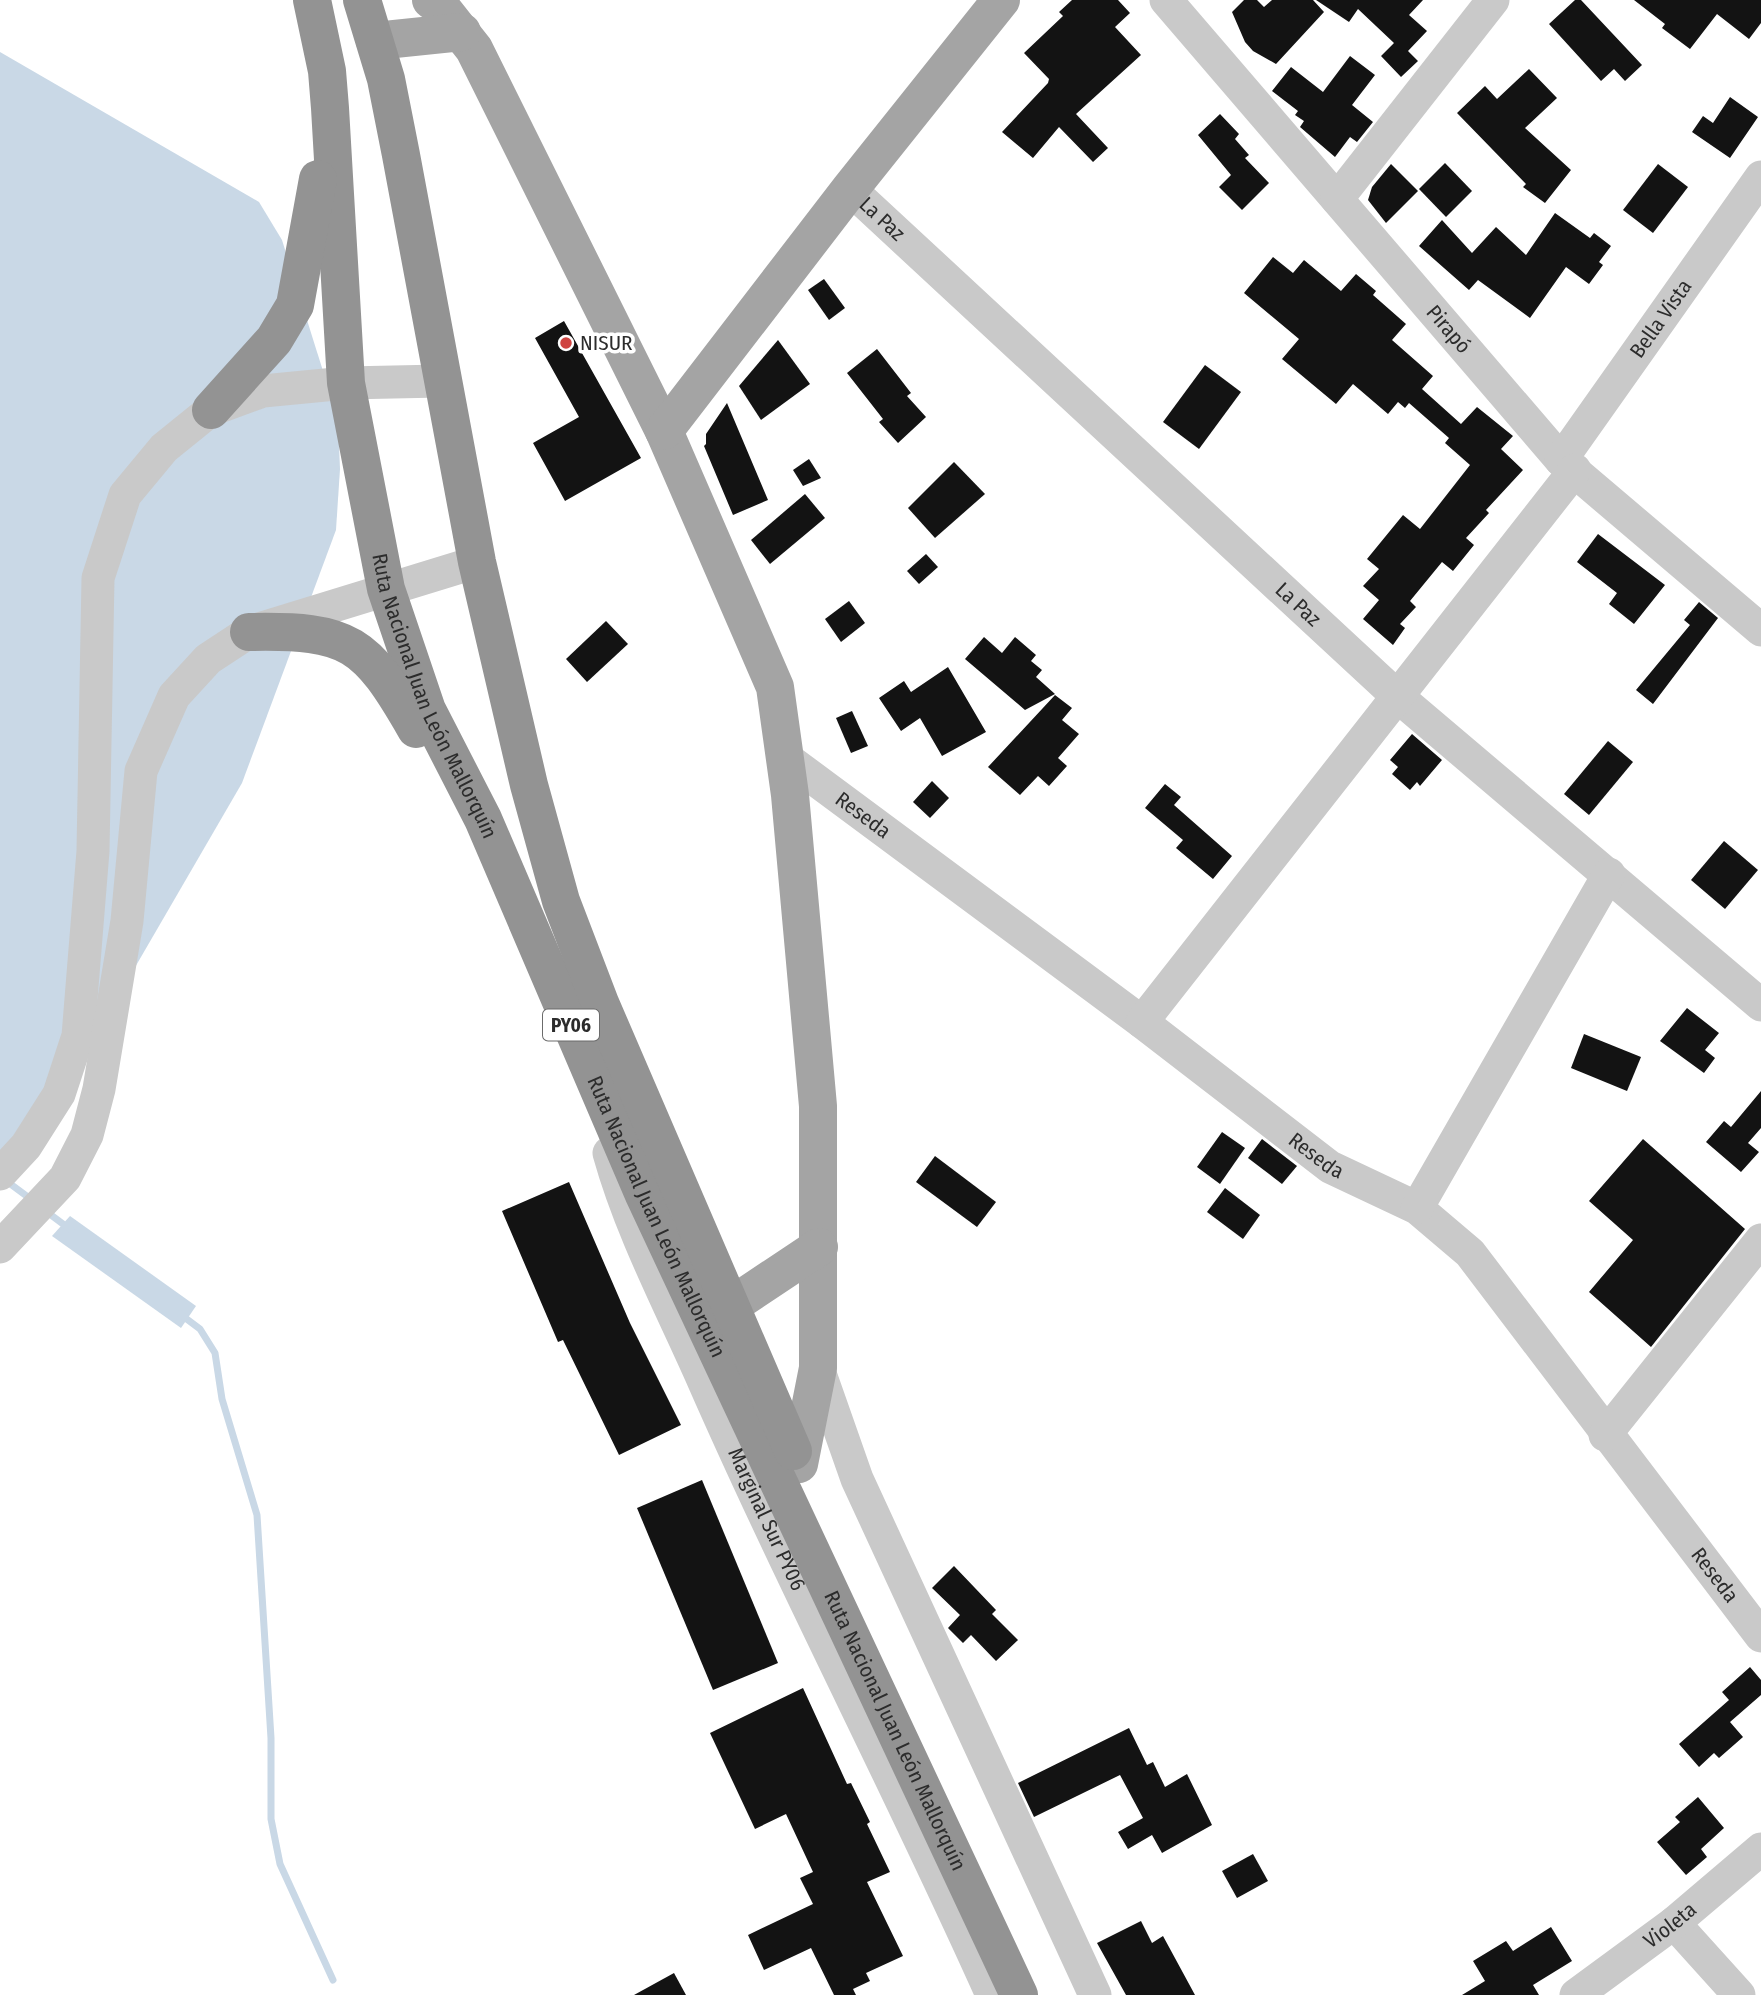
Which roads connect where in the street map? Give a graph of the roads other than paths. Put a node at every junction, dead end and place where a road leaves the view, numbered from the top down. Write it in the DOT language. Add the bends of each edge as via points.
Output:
graph roads {
  1 [pos="312,0"];
  2 [pos="327,0"];
  3 [pos="362,0"];
  4 [pos="431,0"];
  5 [pos="1001,0"];
  6 [pos="1166,0"];
  7 [pos="1493,0"];
  8 [pos="462,32"];
  9 [pos="375,41"];
  10 [pos="330,108"];
  11 [pos="1761,177"];
  12 [pos="850,189"];
  13 [pos="1337,199"];
  14 [pos="441,381"];
  15 [pos="346,383"];
  16 [pos="211,410"];
  17 [pos="664,430"];
  18 [pos="1568,465"];
  19 [pos="477,562"];
  20 [pos="386,589"];
  21 [pos="1761,630"];
  22 [pos="249,632"];
  23 [pos="1397,696"];
  24 [pos="786,758"];
  25 [pos="1609,874"];
  26 [pos="509,880"];
  27 [pos="1761,1005"];
  28 [pos="1142,1022"];
  29 [pos="573,1030"];
  30 [pos="0,1174"];
  31 [pos="1417,1208"];
  32 [pos="1761,1240"];
  33 [pos="0,1247"];
  34 [pos="819,1247"];
  35 [pos="720,1316"];
  36 [pos="818,1368"];
  37 [pos="1605,1435"];
  38 [pos="799,1464"];
  39 [pos="1761,1636"];
  40 [pos="1761,1849"];
  41 [pos="1674,1923"];
  42 [pos="992,1995"];
  43 [pos="1019,1995"];
  44 [pos="1047,1995"];
  45 [pos="1095,1995"];
  46 [pos="1576,1995"];
  47 [pos="1739,1995"];
  1 -- 10 [label="highway, Ruta Nacional Juan León Mallorquín / PY06"];
  2 -- 9 [label="highway" via="347,31"];
  3 -- 9 [label="highway, Ruta Nacional Juan León Mallorquín / PY06"];
  4 -- 8 [label="main road"];
  5 -- 12 [label="main road"];
  6 -- 13 [label="street, Pirapó"];
  7 -- 13 [label="street"];
  8 -- 9 [label="main road"];
  8 -- 17 [label="main road"];
  9 -- 14 [label="highway, Ruta Nacional Juan León Mallorquín / PY06" via="401,155"];
  10 -- 15 [label="highway, Ruta Nacional Juan León Mallorquín / PY06"];
  10 -- 16 [label="highway" via="295,305 274,340"];
  11 -- 18 [label="street, Bella Vista"];
  12 -- 17 [label="main road"];
  12 -- 23 [label="street, La Paz"];
  13 -- 18 [label="street, Pirapó"];
  14 -- 15 [label="street"];
  14 -- 19 [label="highway, Ruta Nacional Juan León Mallorquín / PY06"];
  15 -- 16 [label="street" via="263,391"];
  15 -- 20 [label="highway, Ruta Nacional Juan León Mallorquín / PY06"];
  16 -- 30 [label="street" via="164,448 125,495 98,578 93,851 78,1035 59,1094 26,1146"];
  17 -- 24 [label="main road" via="775,687"];
  18 -- 21 [label="street, Pirapó"];
  18 -- 23 [label="street, Bella Vista"];
  19 -- 20 [label="street"];
  19 -- 35 [label="highway, Ruta Nacional Juan León Mallorquín / PY06" via="561,901"];
  20 -- 22 [label="street"];
  20 -- 26 [label="highway, Ruta Nacional Juan León Mallorquín / PY06" via="427,710"];
  22 -- 26 [label="highway" via="327,635 353,647 385,675 454,801"];
  22 -- 33 [label="street" via="208,659 174,696 141,771 127,921 87,1135 65,1178"];
  23 -- 25 [label="street, La Paz"];
  23 -- 28 [label="street, Bella Vista"];
  24 -- 28 [label="street, Reseda"];
  24 -- 34 [label="main road" via="818,1106"];
  25 -- 27 [label="street, La Paz"];
  25 -- 31 [label="street"];
  26 -- 29 [label="highway, Ruta Nacional Juan León Mallorquín / PY06"];
  28 -- 31 [label="street, Reseda" via="1330,1167"];
  29 -- 35 [label="highway, Ruta Nacional Juan León Mallorquín / PY06" via="644,1195"];
  29 -- 42 [label="street, Marginal Sur PY06" via="631,1217 762,1515 939,1875"];
  31 -- 37 [label="street, Reseda" via="1470,1253"];
  32 -- 37 [label="street"];
  34 -- 35 [label="main road"];
  34 -- 36 [label="main road"];
  35 -- 38 [label="highway, Ruta Nacional Juan León Mallorquín / PY06"];
  35 -- 43 [label="highway, Ruta Nacional Juan León Mallorquín / PY06"];
  36 -- 38 [label="main road"];
  36 -- 45 [label="street" via="857,1479"];
  37 -- 39 [label="street, Reseda"];
  38 -- 44 [label="highway, Ruta Nacional Juan León Mallorquín / PY06"];
  40 -- 41 [label="street, Violeta"];
  41 -- 46 [label="street, Violeta"];
  41 -- 47 [label="street"];
}
